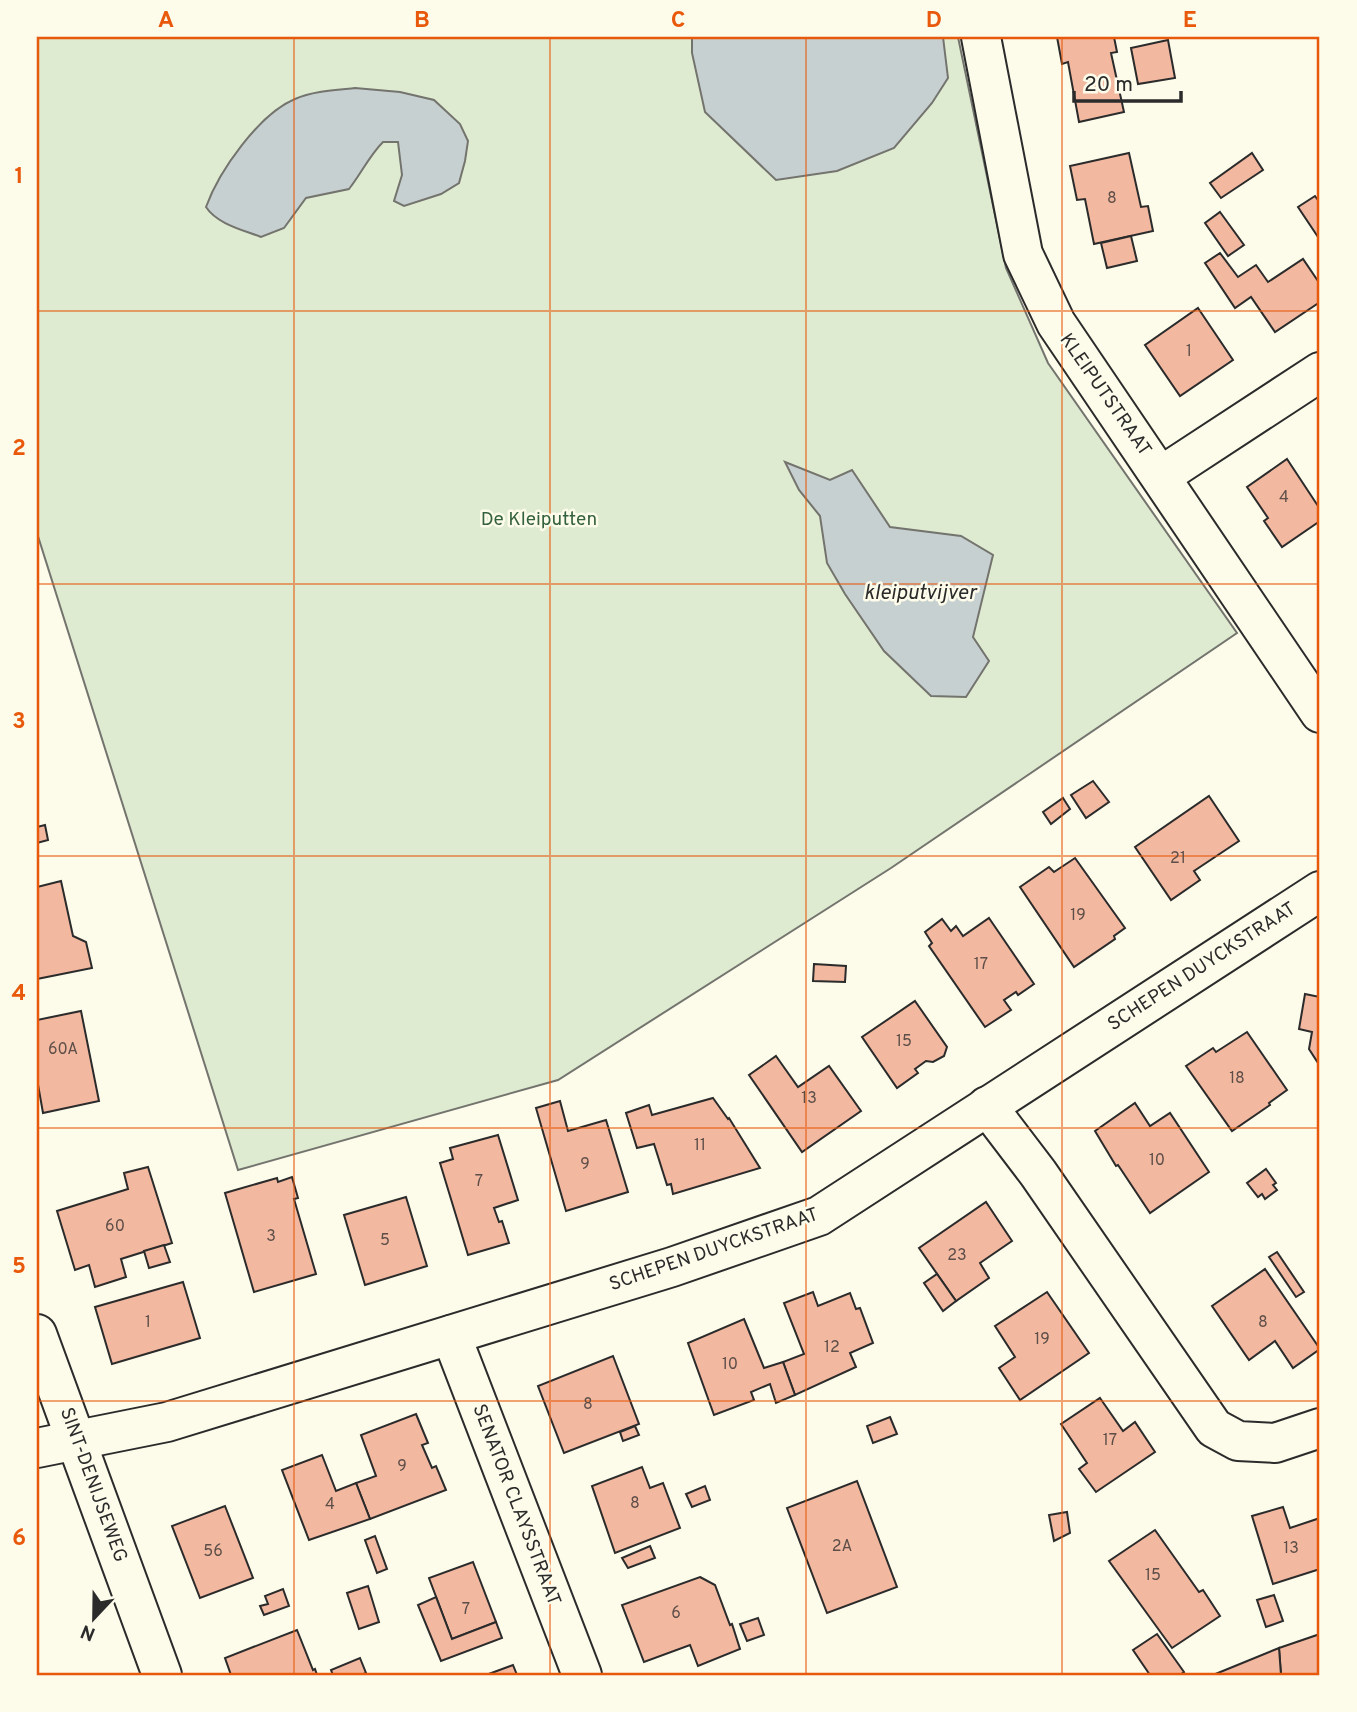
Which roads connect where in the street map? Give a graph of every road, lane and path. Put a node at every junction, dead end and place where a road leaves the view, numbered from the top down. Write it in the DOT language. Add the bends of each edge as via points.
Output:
graph roads {
  1 [pos="981,37"];
  2 [pos="1320,372"];
  3 [pos="1161,476"];
  4 [pos="1320,713"];
  5 [pos="1320,891"];
  6 [pos="987,1106"];
  7 [pos="37,1334"];
  8 [pos="451,1335"];
  9 [pos="1320,1428"];
  10 [pos="77,1440"];
  11 [pos="37,1448"];
  12 [pos="162,1675"];
  13 [pos="582,1675"];
  1 -- 3 [label="street, KLEIPUTSTRAAT" via="1023,254 1056,323"];
  2 -- 3 [label="street"];
  3 -- 4 [label="street, KLEIPUTSTRAAT"];
  5 -- 6 [label="street, SCHEPEN DUYCKSTRAAT"];
  6 -- 8 [label="street, SCHEPEN DUYCKSTRAAT" via="819,1216 672,1268"];
  6 -- 9 [label="street" via="1214,1428 1238,1441 1275,1443"];
  7 -- 10 [label="street, SINT-DENIJSEWEG"];
  8 -- 10 [label="street, SCHEPEN DUYCKSTRAAT" via="167,1422"];
  8 -- 13 [label="street, SENATOR CLAYSSTRAAT"];
  10 -- 11 [label="street, SCHEPEN DUYCKSTRAAT"];
  10 -- 12 [label="street, SINT-DENIJSEWEG"];
}
